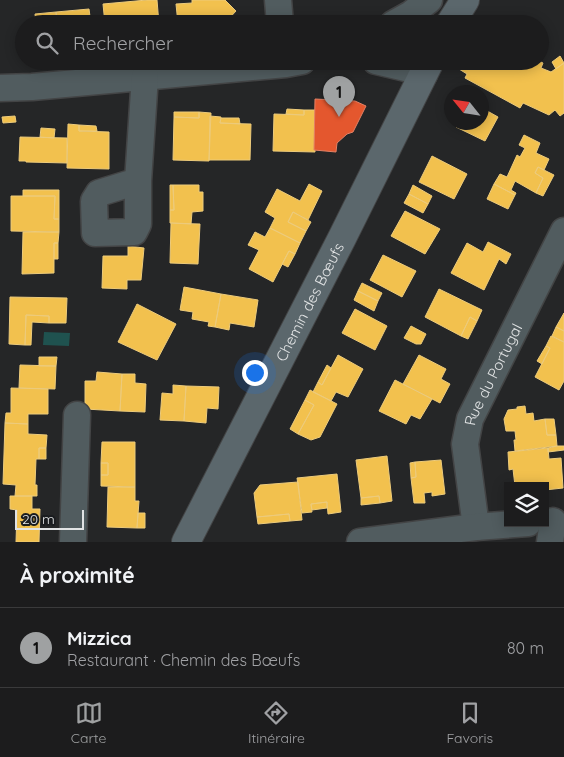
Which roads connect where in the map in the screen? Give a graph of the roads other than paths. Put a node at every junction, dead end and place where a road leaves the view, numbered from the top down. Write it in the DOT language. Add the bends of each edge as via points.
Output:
graph roads {
  1 [pos="278,0"];
  2 [pos="465,0"];
  3 [pos="279,15"];
  4 [pos="456,15"];
  5 [pos="208,70"];
  6 [pos="426,70"];
  7 [pos="145,76"];
  8 [pos="0,88"];
  9 [pos="138,181"];
  10 [pos="564,231"];
  11 [pos="77,415"];
  12 [pos="504,525"];
  13 [pos="476,527"];
  14 [pos="73,542"];
  15 [pos="186,542"];
  16 [pos="360,542"];
  1 -- 3 [label="street"];
  2 -- 4 [label="street"];
  5 -- 7 [label="street"];
  6 -- 15 [label="street, Chemin des Bœufs"];
  7 -- 8 [label="street"];
  7 -- 9 [label="street"];
  10 -- 13 [label="street, Rue du Portugal" via="470,419 465,444"];
  11 -- 14 [label="street"];
  12 -- 13 [label="street"];
  13 -- 16 [label="street"];
}
